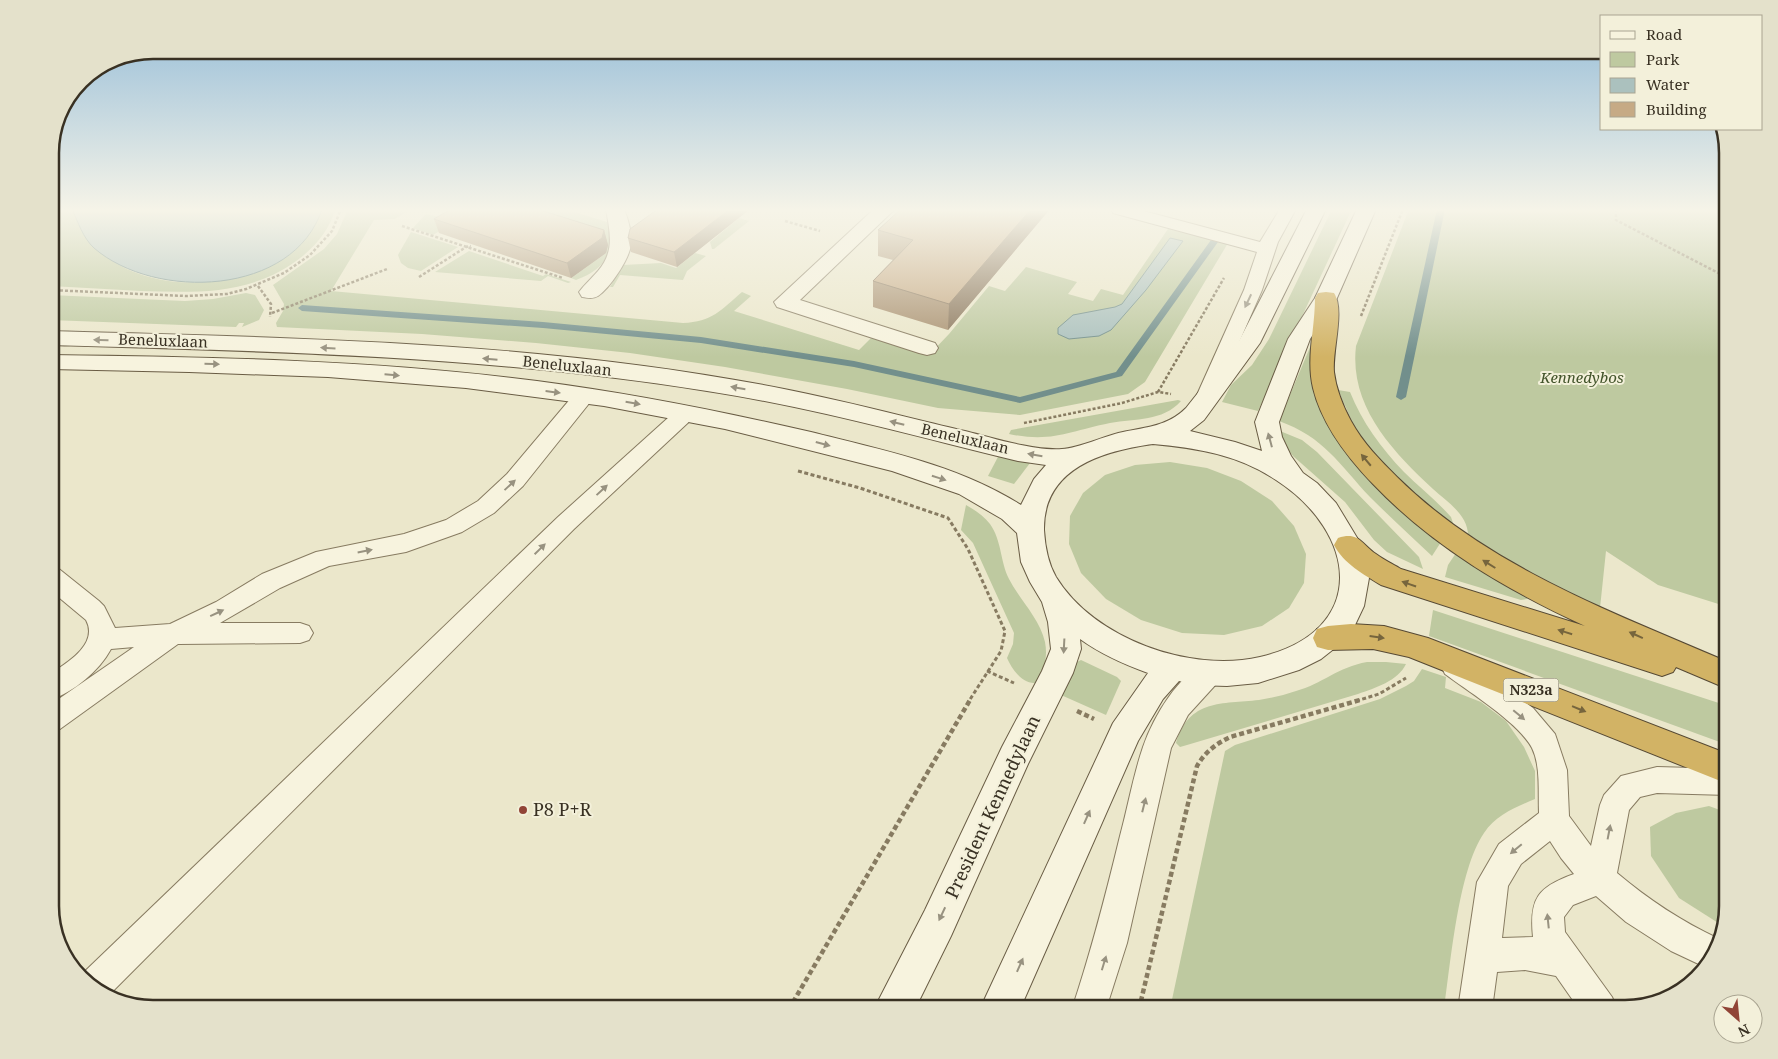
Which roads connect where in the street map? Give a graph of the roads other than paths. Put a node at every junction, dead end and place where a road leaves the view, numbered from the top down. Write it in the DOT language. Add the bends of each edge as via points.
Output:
graph roads {
  1 [pos="615,258"];
  2 [pos="832,258"];
  3 [pos="1263,258"];
  4 [pos="1291,258"];
  5 [pos="1344,258"];
  6 [pos="590,292"];
  7 [pos="1326,298"];
  8 [pos="59,338"];
  9 [pos="927,348"];
  10 [pos="59,362"];
  11 [pos="584,396"];
  12 [pos="1203,402"];
  13 [pos="686,413"];
  14 [pos="1153,436"];
  15 [pos="1076,456"];
  16 [pos="1296,480"];
  17 [pos="1029,528"];
  18 [pos="1348,545"];
  19 [pos="59,583"];
  20 [pos="1056,599"];
  21 [pos="300,633"];
  22 [pos="172,634"];
  23 [pos="1328,638"];
  24 [pos="102,640"];
  25 [pos="1439,654"];
  26 [pos="1172,667"];
  27 [pos="1719,672"];
  28 [pos="1209,673"];
  29 [pos="1719,681"];
  30 [pos="59,683"];
  31 [pos="59,714"];
  32 [pos="1719,765"];
  33 [pos="1719,782"];
  34 [pos="1554,819"];
  35 [pos="1600,879"];
  36 [pos="1708,951"];
  37 [pos="1482,960"];
  38 [pos="1567,964"];
  39 [pos="98,982"];
  40 [pos="899,1000"];
  41 [pos="1004,1000"];
  42 [pos="1091,1000"];
  43 [pos="1476,1000"];
  44 [pos="1593,1000"];
  1 -- 6 [label="main road"];
  2 -- 9 [label="main road" via="785,302"];
  3 -- 12 [label="lane, one-way" via="1253,290"];
  4 -- 12 [label="main road" via="1249,342"];
  5 -- 7 [label="main road"];
  16 -- 7 [label="main road, one-way" via="1274,451 1267,422 1300,339"];
  27 -- 7 [label="highway, one-way" via="1506,574 1466,550 1402,499 1360,454 1328,398 1322,353"];
  15 -- 8 [label="main road, Beneluxlaan, one-way" via="1058,458 1018,452 705,382 565,365 393,351"];
  10 -- 11 [label="main road, Beneluxlaan, one-way" via="226,364 361,372"];
  11 -- 13 [label="main road, Beneluxlaan, one-way"];
  22 -- 11 [label="lane, one-way" via="226,609 271,581 325,558 406,543 462,521 486,507 515,480"];
  12 -- 14 [label="main road" via="1185,424"];
  13 -- 17 [label="main road, Beneluxlaan, one-way" via="892,462 968,487 1002,504"];
  39 -- 13 [label="lane, one-way" via="566,523"];
  14 -- 15 [label="main road" via="1125,439"];
  14 -- 16 [label="main road" via="1213,443 1270,464"];
  15 -- 17 [label="main road" via="1057,469 1042,486 1033,506"];
  16 -- 18 [label="main road" via="1336,522"];
  17 -- 20 [label="main road" via="1031,551 1040,575"];
  18 -- 23 [label="main road" via="1354,570 1353,594 1344,617"];
  29 -- 18 [label="highway, one-way" via="1391,577 1372,566"];
  19 -- 24 [label="lane" via="95,613 103,625"];
  20 -- 26 [label="main road" via="1077,621 1105,640 1137,656"];
  20 -- 40 [label="main road, President Kennedylaan, one-way" via="1066,649 1057,673"];
  21 -- 22 [label="lane"];
  22 -- 24 [label="lane"];
  22 -- 31 [label="lane"];
  23 -- 25 [label="highway, N323a, one-way" via="1372,636"];
  23 -- 28 [label="main road" via="1305,654 1277,666 1244,672"];
  24 -- 30 [label="lane" via="82,667"];
  25 -- 32 [label="highway, N323a, one-way"];
  25 -- 34 [label="lane, one-way" via="1523,717 1545,743 1552,770"];
  26 -- 28 [label="main road"];
  41 -- 26 [label="main road, one-way" via="1125,733 1152,690"];
  42 -- 28 [label="lane, one-way" via="1110,943 1157,748 1167,722 1184,697"];
  35 -- 33 [label="lane, one-way" via="1615,806 1631,785 1657,780"];
  34 -- 35 [label="lane" via="1572,848"];
  34 -- 37 [label="lane, one-way" via="1510,854 1493,882"];
  35 -- 36 [label="lane" via="1637,910"];
  38 -- 35 [label="lane, one-way" via="1549,936 1547,912 1562,894"];
  37 -- 38 [label="lane" via="1502,953 1528,952"];
  37 -- 43 [label="lane"];
  38 -- 44 [label="lane"];
}
